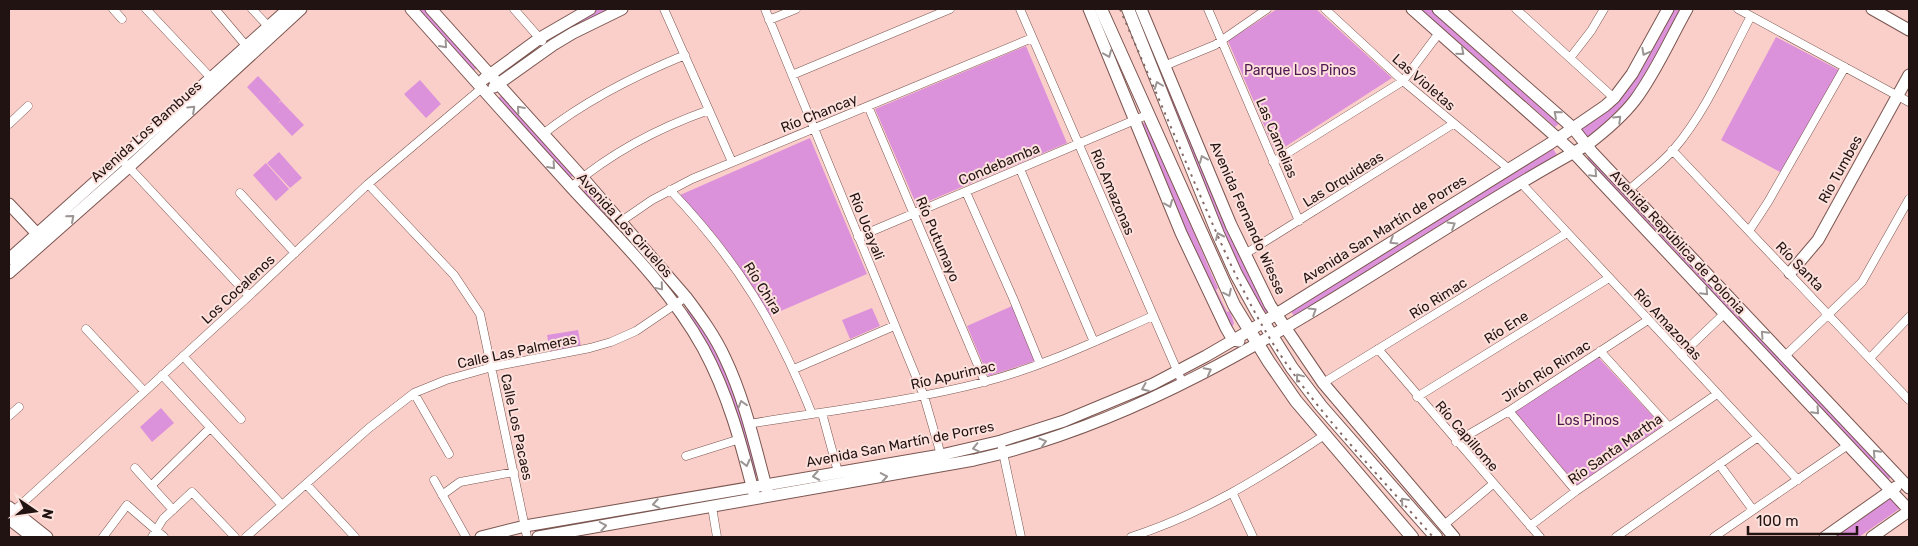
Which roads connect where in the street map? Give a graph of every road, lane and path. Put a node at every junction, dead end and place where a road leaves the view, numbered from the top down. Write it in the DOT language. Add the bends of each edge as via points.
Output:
graph roads {
  1 [pos="113,9"];
  2 [pos="146,9"];
  3 [pos="215,9"];
  4 [pos="252,9"];
  5 [pos="288,9"];
  6 [pos="301,9"];
  7 [pos="411,9"];
  8 [pos="431,9"];
  9 [pos="514,9"];
  10 [pos="590,9"];
  11 [pos="622,9"];
  12 [pos="664,9"];
  13 [pos="765,9"];
  14 [pos="796,9"];
  15 [pos="950,9"];
  16 [pos="1020,9"];
  17 [pos="1089,9"];
  18 [pos="1101,9"];
  19 [pos="1128,9"];
  20 [pos="1141,9"];
  21 [pos="1208,9"];
  22 [pos="1267,9"];
  23 [pos="1325,9"];
  24 [pos="1412,9"];
  25 [pos="1438,9"];
  26 [pos="1516,9"];
  27 [pos="1668,9"];
  28 [pos="1687,9"];
  29 [pos="1738,9"];
  30 [pos="1872,9"];
  31 [pos="1602,10"];
  32 [pos="1751,16"];
  33 [pos="122,19"];
  34 [pos="769,20"];
  35 [pos="268,26"];
  36 [pos="1909,30"];
  37 [pos="1439,33"];
  38 [pos="540,38"];
  39 [pos="1032,38"];
  40 [pos="1221,39"];
  41 [pos="548,48"];
  42 [pos="250,49"];
  43 [pos="685,55"];
  44 [pos="1570,58"];
  45 [pos="1164,66"];
  46 [pos="1845,67"];
  47 [pos="490,74"];
  48 [pos="792,75"];
  49 [pos="1909,75"];
  50 [pos="211,78"];
  51 [pos="1403,81"];
  52 [pos="499,85"];
  53 [pos="482,88"];
  54 [pos="1898,96"];
  55 [pos="1614,98"];
  56 [pos="1909,102"];
  57 [pos="28,106"];
  58 [pos="868,106"];
  59 [pos="709,110"];
  60 [pos="1150,114"];
  61 [pos="1135,120"];
  62 [pos="9,124"];
  63 [pos="1453,124"];
  64 [pos="814,128"];
  65 [pos="1573,128"];
  66 [pos="543,134"];
  67 [pos="1559,138"];
  68 [pos="1078,144"];
  69 [pos="1587,145"];
  70 [pos="1672,150"];
  71 [pos="1574,152"];
  72 [pos="121,159"];
  73 [pos="732,162"];
  74 [pos="1273,162"];
  75 [pos="129,167"];
  76 [pos="1020,169"];
  77 [pos="1509,169"];
  78 [pos="582,177"];
  79 [pos="368,184"];
  80 [pos="1521,184"];
  81 [pos="571,187"];
  82 [pos="670,190"];
  83 [pos="1628,191"];
  84 [pos="966,192"];
  85 [pos="240,193"];
  86 [pos="1909,199"];
  87 [pos="9,204"];
  88 [pos="914,214"];
  89 [pos="1299,221"];
  90 [pos="620,222"];
  91 [pos="1749,232"];
  92 [pos="1566,233"];
  93 [pos="41,237"];
  94 [pos="858,237"];
  95 [pos="295,253"];
  96 [pos="1245,254"];
  97 [pos="9,259"];
  98 [pos="9,273"];
  99 [pos="1790,273"];
  100 [pos="1609,278"];
  101 [pos="249,296"];
  102 [pos="686,297"];
  103 [pos="675,305"];
  104 [pos="1725,313"];
  105 [pos="1276,314"];
  106 [pos="1829,314"];
  107 [pos="1153,316"];
  108 [pos="1909,318"];
  109 [pos="1648,320"];
  110 [pos="1263,322"];
  111 [pos="894,326"];
  112 [pos="1285,328"];
  113 [pos="86,329"];
  114 [pos="1249,330"];
  115 [pos="1272,336"];
  116 [pos="1233,340"];
  117 [pos="1094,342"];
  118 [pos="1258,344"];
  119 [pos="1219,349"];
  120 [pos="1378,350"];
  121 [pos="1600,351"];
  122 [pos="1681,355"];
  123 [pos="183,356"];
  124 [pos="1785,356"];
  125 [pos="1870,358"];
  126 [pos="1226,361"];
  127 [pos="1040,364"];
  128 [pos="492,366"];
  129 [pos="794,370"];
  130 [pos="1177,371"];
  131 [pos="162,375"];
  132 [pos="985,382"];
  133 [pos="1323,383"];
  134 [pos="1183,384"];
  135 [pos="144,391"];
  136 [pos="414,393"];
  137 [pos="1717,394"];
  138 [pos="924,396"];
  139 [pos="1417,397"];
  140 [pos="1909,400"];
  141 [pos="19,407"];
  142 [pos="1508,411"];
  143 [pos="822,412"];
  144 [pos="812,414"];
  145 [pos="9,416"];
  146 [pos="241,419"];
  147 [pos="748,424"];
  148 [pos="1669,426"];
  149 [pos="210,428"];
  150 [pos="1323,436"];
  151 [pos="1758,437"];
  152 [pos="740,439"];
  153 [pos="1001,441"];
  154 [pos="1456,442"];
  155 [pos="1848,445"];
  156 [pos="448,454"];
  157 [pos="941,454"];
  158 [pos="1004,454"];
  159 [pos="686,456"];
  160 [pos="1719,464"];
  161 [pos="135,468"];
  162 [pos="514,472"];
  163 [pos="838,472"];
  164 [pos="434,480"];
  165 [pos="1798,480"];
  166 [pos="1907,482"];
  167 [pos="306,484"];
  168 [pos="765,484"];
  169 [pos="1493,484"];
  170 [pos="152,485"];
  171 [pos="752,487"];
  172 [pos="1576,490"];
  173 [pos="1890,491"];
  174 [pos="1232,494"];
  175 [pos="442,495"];
  176 [pos="769,497"];
  177 [pos="755,499"];
  178 [pos="282,505"];
  179 [pos="712,507"];
  180 [pos="625,509"];
  181 [pos="173,510"];
  182 [pos="1753,510"];
  183 [pos="1909,511"];
  184 [pos="10,512"];
  185 [pos="558,520"];
  186 [pos="627,522"];
  187 [pos="1444,525"];
  188 [pos="1530,526"];
  189 [pos="157,529"];
  190 [pos="526,532"];
  191 [pos="560,533"];
  192 [pos="32,537"];
  193 [pos="47,537"];
  194 [pos="103,537"];
  195 [pos="152,537"];
  196 [pos="164,537"];
  197 [pos="235,537"];
  198 [pos="246,537"];
  199 [pos="355,537"];
  200 [pos="466,537"];
  201 [pos="481,537"];
  202 [pos="538,537"];
  203 [pos="717,537"];
  204 [pos="1021,537"];
  205 [pos="1133,537"];
  206 [pos="1253,537"];
  207 [pos="1412,537"];
  208 [pos="1436,537"];
  209 [pos="1454,537"];
  210 [pos="1540,537"];
  211 [pos="1616,537"];
  212 [pos="1714,537"];
  213 [pos="1825,537"];
  214 [pos="1872,537"];
  1 -- 33 [label="street"];
  2 -- 50 [label="street"];
  3 -- 42 [label="street"];
  4 -- 35 [label="street"];
  5 -- 35 [label="main road, Avenida Los Bambues"];
  6 -- 42 [label="main road, Avenida Los Bambues"];
  7 -- 53 [label="main road, Avenida Los Ciruelos, one-way"];
  8 -- 47 [label="main road, Avenida Los Ciruelos"];
  9 -- 38 [label="street"];
  10 -- 38 [label="main road"];
  11 -- 41 [label="main road"];
  12 -- 43 [label="street"];
  13 -- 34 [label="street, Río Ucayali"];
  14 -- 34 [label="street"];
  15 -- 48 [label="street"];
  16 -- 39 [label="street, Río Amazonas"];
  17 -- 61 [label="main road, one-way"];
  18 -- 60 [label="main road"];
  110 -- 19 [label="main road, one-way" via="1218,234"];
  20 -- 45 [label="main road, Avenida Fernando Wiesse"];
  21 -- 40 [label="street, Las Camelias"];
  22 -- 40 [label="street"];
  23 -- 51 [label="street, Las Violetas"];
  24 -- 37 [label="main road, Avenida República de Polonia"];
  65 -- 25 [label="main road, Avenida República de Polonia, one-way"];
  26 -- 44 [label="street"];
  27 -- 55 [label="main road, Avenida San Martín de Porres, one-way" via="1639,62"];
  69 -- 28 [label="main road, Avenida San Martín de Porres, one-way" via="1610,127 1635,100"];
  29 -- 32 [label="street"];
  30 -- 36 [label="main road"];
  31 -- 44 [label="street"];
  32 -- 46 [label="street"];
  32 -- 70 [label="street" via="1702,108"];
  34 -- 48 [label="street, Río Ucayali"];
  35 -- 42 [label="main road, Avenida Los Bambues"];
  37 -- 51 [label="street"];
  37 -- 67 [label="main road, Avenida República de Polonia, one-way"];
  38 -- 41 [label="street"];
  38 -- 47 [label="main road"];
  39 -- 58 [label="street, Río Chancay"];
  39 -- 68 [label="street, Río Amazonas"];
  40 -- 45 [label="street"];
  40 -- 74 [label="street, Las Camelias"];
  41 -- 52 [label="main road"];
  42 -- 50 [label="main road, Avenida Los Bambues"];
  75 -- 42 [label="main road, Avenida Los Bambues, one-way"];
  43 -- 59 [label="street"];
  43 -- 66 [label="street" via="600,95"];
  44 -- 55 [label="street"];
  96 -- 45 [label="main road, Avenida Fernando Wiesse, one-way"];
  46 -- 54 [label="street"];
  46 -- 91 [label="street"];
  47 -- 52 [label="main road, Avenida Los Ciruelos"];
  47 -- 53 [label="main road" via="481,82"];
  48 -- 64 [label="street, Río Ucayali"];
  49 -- 54 [label="main road, Rio Tumbes"];
  50 -- 72 [label="main road, Avenida Los Bambues"];
  51 -- 63 [label="street, Las Violetas"];
  51 -- 74 [label="street"];
  52 -- 53 [label="main road" via="489,90"];
  66 -- 52 [label="main road, Avenida Los Ciruelos, one-way"];
  53 -- 79 [label="street, Los Cocalenos"];
  53 -- 81 [label="main road, Avenida Los Ciruelos, one-way"];
  54 -- 56 [label="street"];
  54 -- 99 [label="main road, Rio Tumbes" via="1818,240"];
  55 -- 65 [label="main road, Avenida San Martín de Porres"];
  57 -- 62 [label="street"];
  58 -- 64 [label="street, Río Chancay"];
  58 -- 88 [label="street, Río Putumayo"];
  59 -- 73 [label="street"];
  59 -- 78 [label="street" via="632,143"];
  60 -- 61 [label="street, Condebamba"];
  60 -- 114 [label="main road, one-way" via="1220,277"];
  61 -- 68 [label="street, Condebamba"];
  61 -- 116 [label="main road, one-way" via="1181,233"];
  63 -- 77 [label="street, Las Violetas"];
  63 -- 89 [label="street, Las Orquideas"];
  64 -- 73 [label="street, Río Chancay"];
  64 -- 94 [label="street, Río Ucayali"];
  65 -- 67 [label="main road, Avenida San Martín de Porres"];
  65 -- 69 [label="main road, Avenida República de Polonia"];
  66 -- 78 [label="main road, Avenida Los Ciruelos"];
  67 -- 71 [label="main road, Avenida República de Polonia"];
  67 -- 77 [label="main road, Avenida San Martín de Porres"];
  68 -- 76 [label="street, Condebamba"];
  68 -- 107 [label="street, Río Amazonas"];
  69 -- 71 [label="main road, Avenida San Martín de Porres"];
  69 -- 83 [label="main road, Avenida República de Polonia"];
  70 -- 83 [label="street"];
  70 -- 91 [label="street, Río Santa"];
  71 -- 80 [label="main road, Avenida San Martín de Porres"];
  71 -- 104 [label="main road, Avenida República de Polonia, one-way"];
  72 -- 75 [label="street"];
  72 -- 93 [label="main road, Avenida Los Bambues"];
  73 -- 82 [label="street, Río Chancay"];
  74 -- 89 [label="street, Las Camelias"];
  93 -- 75 [label="main road, Avenida Los Bambues, one-way"];
  75 -- 101 [label="street"];
  76 -- 84 [label="street, Condebamba"];
  76 -- 117 [label="street"];
  77 -- 105 [label="main road, Avenida San Martín de Porres, one-way"];
  78 -- 81 [label="street"];
  78 -- 90 [label="main road, Avenida Los Ciruelos"];
  79 -- 95 [label="street, Los Cocalenos"];
  79 -- 128 [label="street, Calle Los Pacaes" via="454,276 480,314"];
  80 -- 92 [label="street, Río Amazonas"];
  112 -- 80 [label="main road, Avenida San Martín de Porres, one-way"];
  81 -- 103 [label="main road, Avenida Los Ciruelos, one-way"];
  82 -- 90 [label="street, Río Chancay"];
  82 -- 129 [label="street, Río Chira" via="707,230 740,274 769,320"];
  124 -- 83 [label="main road, Avenida República de Polonia, one-way"];
  84 -- 88 [label="street, Condebamba"];
  84 -- 127 [label="street"];
  85 -- 95 [label="street"];
  86 -- 106 [label="street" via="1862,282"];
  87 -- 93 [label="main road"];
  88 -- 94 [label="street, Condebamba"];
  88 -- 132 [label="street, Río Putumayo"];
  89 -- 96 [label="street, Las Orquideas"];
  90 -- 102 [label="main road, Avenida Los Ciruelos"];
  91 -- 99 [label="street, Río Santa"];
  92 -- 100 [label="street, Río Amazonas"];
  92 -- 120 [label="street, Río Rimac"];
  93 -- 97 [label="main road, Avenida Los Bambues"];
  93 -- 98 [label="main road, Avenida Los Bambues"];
  94 -- 111 [label="street, Río Ucayali"];
  95 -- 101 [label="street, Los Cocalenos"];
  96 -- 105 [label="main road, Avenida Fernando Wiesse"];
  99 -- 106 [label="street, Río Santa"];
  100 -- 109 [label="street, Río Amazonas"];
  100 -- 139 [label="street, Río Ene"];
  101 -- 123 [label="street, Los Cocalenos"];
  102 -- 103 [label="street, Calle Las Palmeras"];
  147 -- 102 [label="main road, Avenida Los Ciruelos, one-way" via="725,358 702,317"];
  103 -- 128 [label="street, Calle Las Palmeras" via="636,331 611,342"];
  103 -- 152 [label="main road, Avenida Los Ciruelos" via="715,370"];
  104 -- 122 [label="street"];
  104 -- 155 [label="main road, Avenida República de Polonia, one-way"];
  105 -- 110 [label="main road, Avenida San Martín de Porres"];
  105 -- 112 [label="main road, Avenida Fernando Wiesse"];
  106 -- 124 [label="street"];
  106 -- 125 [label="street, Río Santa"];
  107 -- 117 [label="street, Río Apurimac"];
  107 -- 130 [label="street, Río Amazonas"];
  108 -- 125 [label="street"];
  109 -- 121 [label="street, Jirón Río Rimac"];
  109 -- 122 [label="street, Río Amazonas"];
  110 -- 114 [label="main road, Avenida San Martín de Porres"];
  110 -- 115 [label="main road"];
  111 -- 129 [label="street"];
  111 -- 138 [label="street, Río Ucayali"];
  112 -- 115 [label="main road, Avenida San Martín de Porres"];
  112 -- 133 [label="main road, Avenida Fernando Wiesse"];
  113 -- 135 [label="street"];
  114 -- 116 [label="main road, Avenida San Martín de Porres"];
  114 -- 118 [label="main road"];
  115 -- 118 [label="main road, Avenida San Martín de Porres"];
  208 -- 115 [label="main road, one-way" via="1321,406"];
  116 -- 118 [label="main road"];
  116 -- 119 [label="main road, Avenida San Martín de Porres"];
  117 -- 127 [label="street, Río Apurimac"];
  118 -- 126 [label="main road, Avenida San Martín de Porres"];
  118 -- 150 [label="main road"];
  119 -- 126 [label="main road"];
  119 -- 130 [label="main road, Avenida San Martín de Porres"];
  120 -- 133 [label="street, Río Rimac"];
  120 -- 139 [label="street, Río Capillome"];
  121 -- 142 [label="street, Jirón Río Rimac"];
  121 -- 148 [label="street"];
  122 -- 137 [label="street, Río Amazonas"];
  123 -- 131 [label="street, Los Cocalenos"];
  123 -- 146 [label="street"];
  166 -- 124 [label="main road, Avenida República de Polonia, one-way"];
  125 -- 140 [label="street, Río Santa"];
  134 -- 126 [label="main road, Avenida San Martín de Porres, one-way"];
  127 -- 132 [label="street, Río Apurimac"];
  128 -- 136 [label="street, Calle Las Palmeras"];
  128 -- 162 [label="street, Calle Los Pacaes"];
  129 -- 144 [label="street, Río Chira"];
  130 -- 134 [label="street, Río Amazonas"];
  130 -- 153 [label="main road, Avenida San Martín de Porres, one-way" via="1088,412"];
  131 -- 135 [label="street, Los Cocalenos"];
  131 -- 149 [label="street"];
  132 -- 138 [label="street, Río Apurimac"];
  133 -- 187 [label="main road, Avenida Fernando Wiesse"];
  158 -- 134 [label="main road, Avenida San Martín de Porres, one-way" via="1074,432"];
  135 -- 184 [label="street, Los Cocalenos"];
  136 -- 156 [label="street"];
  136 -- 167 [label="street, Calle Las Palmeras"];
  137 -- 148 [label="street, Río Santa Martha"];
  137 -- 151 [label="street, Río Amazonas"];
  138 -- 143 [label="street, Río Apurimac"];
  138 -- 157 [label="street, Río Ucayali"];
  139 -- 154 [label="street, Río Capillome"];
  141 -- 145 [label="street"];
  142 -- 154 [label="street, Jirón Río Rimac"];
  142 -- 172 [label="street"];
  143 -- 144 [label="street, Río Apurimac"];
  143 -- 163 [label="street"];
  144 -- 147 [label="street, Río Apurimac"];
  147 -- 168 [label="main road, Avenida Los Ciruelos"];
  148 -- 172 [label="street, Río Santa Martha"];
  149 -- 170 [label="street"];
  149 -- 178 [label="street"];
  150 -- 174 [label="street"];
  150 -- 207 [label="main road"];
  151 -- 160 [label="street"];
  151 -- 165 [label="street, Río Amazonas"];
  152 -- 159 [label="street"];
  152 -- 171 [label="main road, Avenida Los Ciruelos, one-way"];
  153 -- 157 [label="main road, Avenida San Martín de Porres, one-way"];
  153 -- 158 [label="street"];
  154 -- 169 [label="street, Río Capillome"];
  155 -- 165 [label="street"];
  155 -- 173 [label="main road, Avenida República de Polonia"];
  157 -- 163 [label="main road, Avenida San Martín de Porres"];
  176 -- 158 [label="main road, Avenida San Martín de Porres, one-way"];
  158 -- 204 [label="street"];
  160 -- 182 [label="street"];
  160 -- 211 [label="street"];
  161 -- 170 [label="street"];
  162 -- 175 [label="street" via="460,482"];
  162 -- 190 [label="street, Calle Los Pacaes"];
  163 -- 168 [label="main road, Avenida San Martín de Porres, one-way"];
  164 -- 175 [label="street"];
  165 -- 182 [label="street"];
  166 -- 173 [label="main road"];
  167 -- 178 [label="street, Calle Las Palmeras"];
  167 -- 199 [label="street"];
  168 -- 171 [label="main road, Avenida San Martín de Porres"];
  168 -- 176 [label="main road, Avenida Los Ciruelos"];
  169 -- 187 [label="street"];
  169 -- 188 [label="street, Río Capillome"];
  170 -- 181 [label="street"];
  171 -- 177 [label="main road, Avenida Los Ciruelos"];
  171 -- 180 [label="main road, Avenida San Martín de Porres, one-way"];
  172 -- 188 [label="street, Río Santa Martha"];
  173 -- 183 [label="main road, Avenida República de Polonia"];
  173 -- 213 [label="main road"];
  174 -- 205 [label="street" via="1182,519"];
  174 -- 206 [label="street"];
  175 -- 200 [label="street"];
  176 -- 177 [label="main road, Avenida San Martín de Porres"];
  177 -- 179 [label="main road, Avenida San Martín de Porres"];
  178 -- 198 [label="street, Calle Las Palmeras"];
  179 -- 186 [label="main road, Avenida San Martín de Porres"];
  179 -- 203 [label="street"];
  180 -- 185 [label="main road, Avenida San Martín de Porres"];
  180 -- 186 [label="main road"];
  181 -- 189 [label="street"];
  181 -- 197 [label="street" via="192,492"];
  182 -- 212 [label="street"];
  183 -- 214 [label="main road"];
  184 -- 192 [label="main road"];
  184 -- 193 [label="main road"];
  185 -- 190 [label="main road, Avenida San Martín de Porres"];
  185 -- 191 [label="main road"];
  191 -- 186 [label="main road, Avenida San Martín de Porres, one-way"];
  187 -- 209 [label="main road, Avenida Fernando Wiesse"];
  188 -- 210 [label="street, Río Capillome"];
  189 -- 194 [label="street" via="127,505"];
  189 -- 195 [label="street"];
  189 -- 196 [label="street"];
  190 -- 201 [label="main road, Avenida San Martín de Porres"];
  191 -- 202 [label="main road, Avenida San Martín de Porres"];
}
